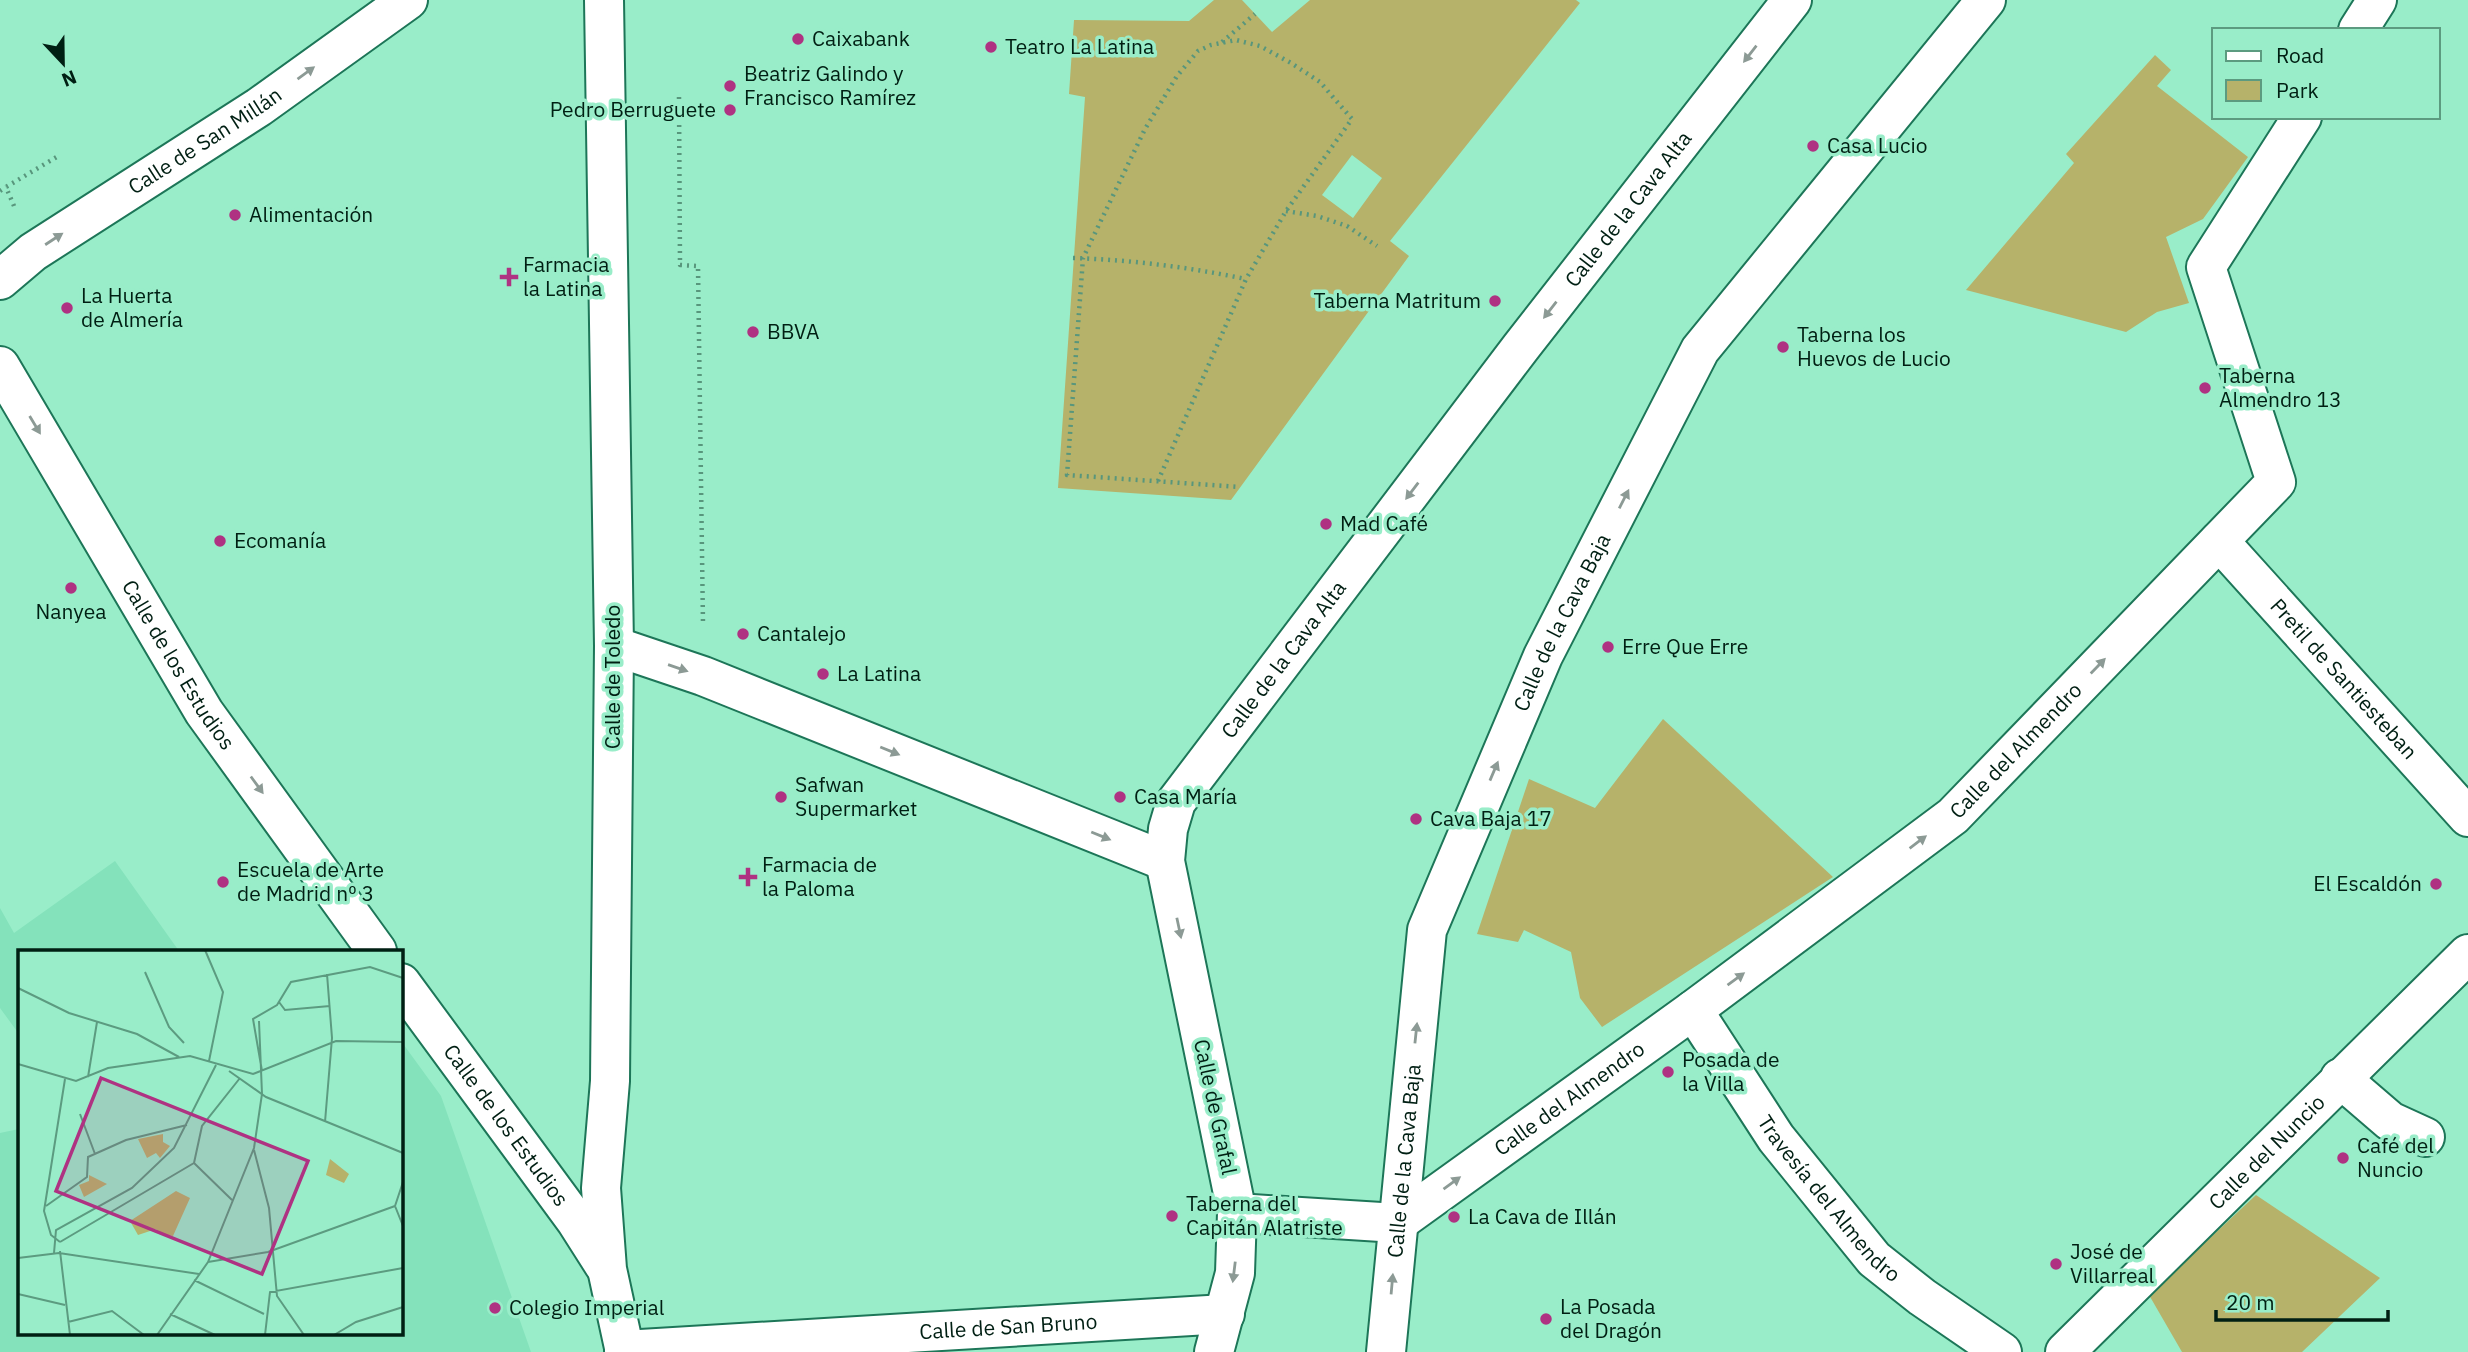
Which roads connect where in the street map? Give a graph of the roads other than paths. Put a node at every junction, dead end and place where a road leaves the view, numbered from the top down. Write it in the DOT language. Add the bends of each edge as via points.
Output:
graph roads {
  1 [pos="408,0"];
  2 [pos="604,0"];
  3 [pos="1792,0"];
  4 [pos="1986,0"];
  5 [pos="2377,0"];
  6 [pos="2359,28"];
  7 [pos="2301,119"];
  8 [pos="0,280"];
  9 [pos="0,366"];
  10 [pos="2219,541"];
  11 [pos="614,646"];
  12 [pos="2468,817"];
  13 [pos="1165,861"];
  14 [pos="376,950"];
  15 [pos="2468,954"];
  16 [pos="402,984"];
  17 [pos="1693,1010"];
  18 [pos="2340,1078"];
  19 [pos="2425,1137"];
  20 [pos="1237,1213"];
  21 [pos="1397,1223"];
  22 [pos="607,1269"];
  23 [pos="1225,1314"];
  24 [pos="625,1351"];
  25 [pos="1214,1352"];
  26 [pos="1386,1352"];
  27 [pos="2002,1352"];
  28 [pos="2065,1352"];
  8 -- 1 [label="street, Calle de San Millán, one-way" via="33,252 259,107"];
  2 -- 11 [label="street, Calle de Toledo"];
  3 -- 13 [label="street, Calle de la Cava Alta, one-way" via="1521,347 1176,802"];
  21 -- 4 [label="street, Calle de la Cava Baja, one-way" via="1427,930 1543,656 1700,350"];
  5 -- 6 [label="street"];
  7 -- 10 [label="street, Calle del Almendro" via="2206,267 2276,482"];
  9 -- 14 [label="street, Calle de los Estudios, one-way" via="204,712"];
  10 -- 12 [label="street, Pretil de Santiesteban"];
  17 -- 10 [label="street, Calle del Almendro, one-way" via="1953,816"];
  11 -- 13 [label="street, one-way" via="704,676"];
  11 -- 22 [label="street, Calle de Toledo" via="611,1081 601,1188"];
  13 -- 20 [label="street, Calle de Grafal, one-way"];
  15 -- 18 [label="street, Calle del Nuncio"];
  16 -- 22 [label="street, Calle de los Estudios"];
  21 -- 17 [label="street, Calle del Almendro, one-way"];
  17 -- 27 [label="street, Travesía del Almendro" via="1776,1138 1874,1259"];
  18 -- 19 [label="street" via="2390,1121"];
  18 -- 28 [label="street, Calle del Nuncio"];
  20 -- 21 [label="street"];
  20 -- 23 [label="street, Calle de Grafal, one-way" via="1235,1273"];
  26 -- 21 [label="street, Calle de la Cava Baja, one-way"];
  22 -- 24 [label="street, Calle de Toledo"];
  23 -- 24 [label="street, Calle de San Bruno"];
  23 -- 25 [label="street, Calle de Grafal"];
}
